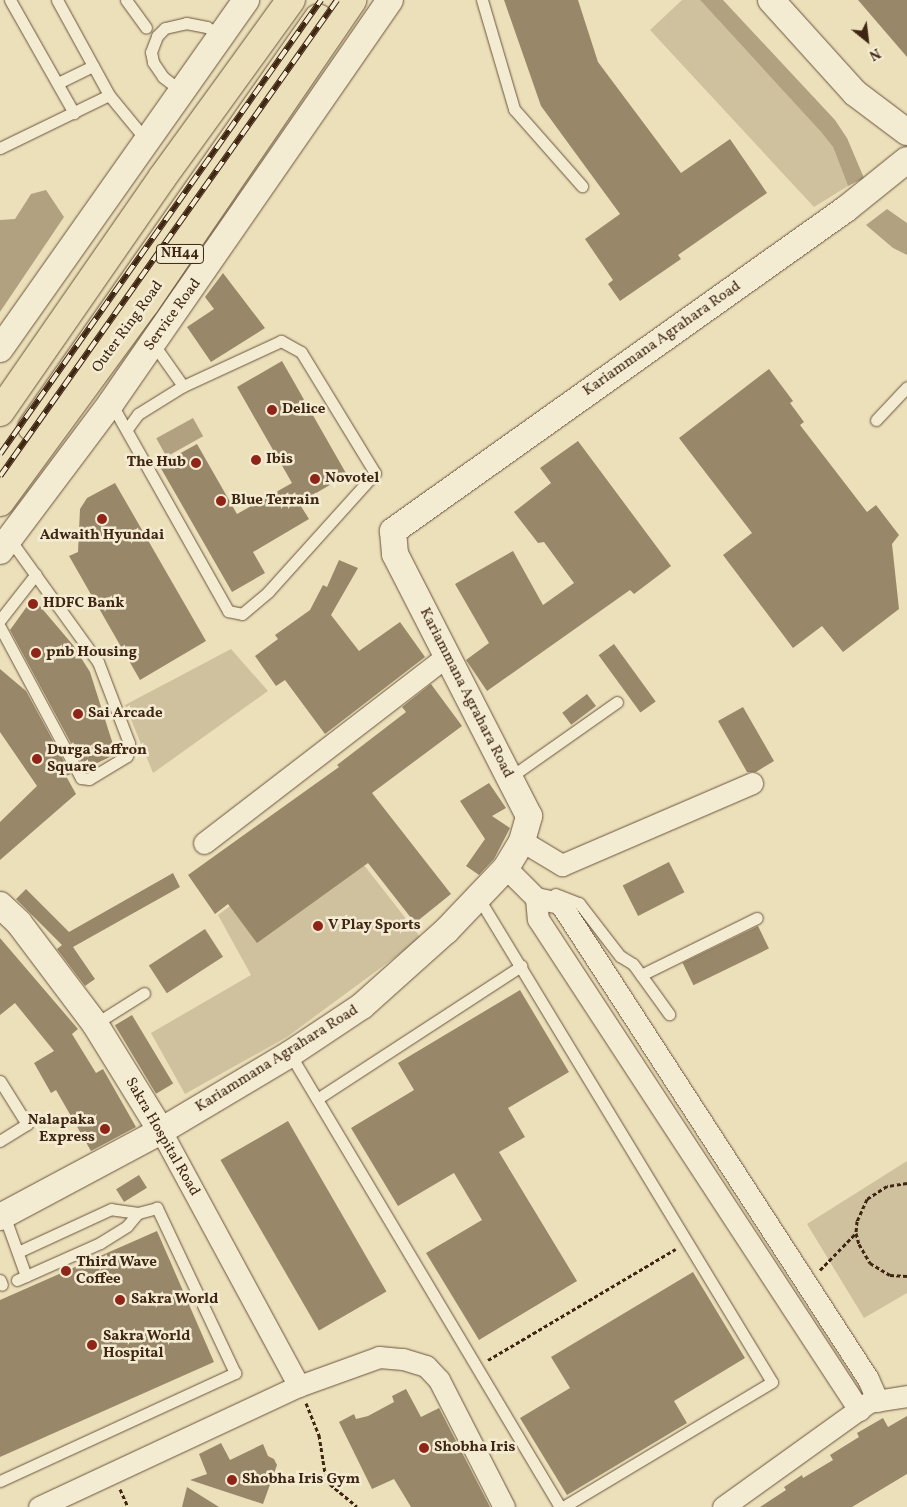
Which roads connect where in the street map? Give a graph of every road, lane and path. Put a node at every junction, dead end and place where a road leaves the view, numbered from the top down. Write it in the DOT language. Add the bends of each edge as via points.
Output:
graph roads {
  1 [pos="10,0"];
  2 [pos="58,0"];
  3 [pos="126,0"];
  4 [pos="246,0"];
  5 [pos="291,0"];
  6 [pos="330,0"];
  7 [pos="352,0"];
  8 [pos="390,0"];
  9 [pos="482,0"];
  10 [pos="770,0"];
  11 [pos="792,0"];
  12 [pos="151,31"];
  13 [pos="220,36"];
  14 [pos="93,66"];
  15 [pos="58,83"];
  16 [pos="181,91"];
  17 [pos="109,95"];
  18 [pos="907,112"];
  19 [pos="74,113"];
  20 [pos="907,132"];
  21 [pos="146,140"];
  22 [pos="0,148"];
  23 [pos="901,167"];
  24 [pos="582,186"];
  25 [pos="152,342"];
  26 [pos="0,349"];
  27 [pos="183,386"];
  28 [pos="907,387"];
  29 [pos="111,403"];
  30 [pos="0,412"];
  31 [pos="876,420"];
  32 [pos="128,429"];
  33 [pos="0,472"];
  34 [pos="0,502"];
  35 [pos="5,545"];
  36 [pos="36,574"];
  37 [pos="0,620"];
  38 [pos="0,627"];
  39 [pos="447,656"];
  40 [pos="617,702"];
  41 [pos="509,778"];
  42 [pos="752,783"];
  43 [pos="522,842"];
  44 [pos="204,843"];
  45 [pos="506,868"];
  46 [pos="478,897"];
  47 [pos="539,898"];
  48 [pos="0,905"];
  49 [pos="757,918"];
  50 [pos="521,966"];
  51 [pos="641,975"];
  52 [pos="144,993"];
  53 [pos="669,1014"];
  54 [pos="95,1024"];
  55 [pos="290,1054"];
  56 [pos="0,1081"];
  57 [pos="317,1099"];
  58 [pos="161,1131"];
  59 [pos="0,1140"];
  60 [pos="907,1183"];
  61 [pos="138,1214"];
  62 [pos="2,1216"];
  63 [pos="856,1233"];
  64 [pos="686,1244"];
  65 [pos="20,1251"];
  66 [pos="907,1276"];
  67 [pos="806,1283"];
  68 [pos="476,1367"];
  69 [pos="299,1386"];
  70 [pos="907,1396"];
  71 [pos="868,1406"];
  72 [pos="0,1481"];
  73 [pos="39,1507"];
  74 [pos="357,1507"];
  75 [pos="504,1507"];
  76 [pos="562,1507"];
  77 [pos="723,1507"];
  1 -- 15 [label="lane"];
  2 -- 14 [label="lane"];
  3 -- 12 [label="lane"];
  4 -- 13 [label="street"];
  5 -- 30 [label="highway" via="162,178"];
  6 -- 33 [label="highway"];
  7 -- 34 [label="highway, Outer Ring Road / NH44" via="145,304"];
  8 -- 25 [label="street, Service Road"];
  9 -- 24 [label="lane" via="514,109"];
  10 -- 20 [label="street" via="855,93"];
  11 -- 18 [label="street" via="866,81"];
  12 -- 13 [label="lane" via="186,23 207,27"];
  12 -- 16 [label="lane" via="152,62 163,77"];
  13 -- 16 [label="street"];
  14 -- 15 [label="lane"];
  14 -- 17 [label="lane"];
  15 -- 19 [label="lane"];
  16 -- 21 [label="street"];
  17 -- 19 [label="lane"];
  17 -- 21 [label="lane"];
  19 -- 22 [label="lane"];
  21 -- 26 [label="street"];
  23 -- 39 [label="street, Kariammana Agrahara Road" via="393,531 395,554"];
  25 -- 27 [label="lane"];
  25 -- 29 [label="street, Service Road"];
  27 -- 32 [label="lane" via="138,414"];
  27 -- 32 [label="lane" via="265,346 281,341 289,344 301,352 375,473 268,592 242,614 228,611"];
  28 -- 31 [label="lane"];
  29 -- 32 [label="lane"];
  29 -- 35 [label="street, Service Road"];
  35 -- 36 [label="lane"];
  36 -- 37 [label="lane"];
  36 -- 38 [label="lane" via="98,662 129,743 127,756 89,779 81,778"];
  39 -- 41 [label="street, Kariammana Agrahara Road"];
  39 -- 44 [label="street"];
  40 -- 41 [label="lane"];
  41 -- 43 [label="street, Kariammana Agrahara Road" via="529,816"];
  42 -- 43 [label="street" via="562,865"];
  43 -- 45 [label="street, Kariammana Agrahara Road"];
  45 -- 46 [label="street, Kariammana Agrahara Road"];
  45 -- 47 [label="street"];
  46 -- 50 [label="lane"];
  46 -- 55 [label="street, Kariammana Agrahara Road" via="446,931 362,1006"];
  47 -- 51 [label="lane" via="553,894 580,903 620,956 633,964"];
  47 -- 67 [label="street" via="560,903"];
  47 -- 71 [label="street" via="538,919"];
  48 -- 54 [label="street, Sakra Hospital Road" via="19,923"];
  49 -- 51 [label="lane"];
  50 -- 57 [label="lane"];
  50 -- 64 [label="lane"];
  51 -- 53 [label="lane"];
  52 -- 54 [label="lane"];
  54 -- 58 [label="street, Sakra Hospital Road"];
  55 -- 57 [label="lane"];
  55 -- 58 [label="street, Kariammana Agrahara Road"];
  56 -- 59 [label="lane" via="27,1124"];
  57 -- 68 [label="lane"];
  58 -- 62 [label="street, Kariammana Agrahara Road"];
  58 -- 69 [label="street, Sakra Hospital Road"];
  60 -- 63 [label="path" via="887,1186 867,1200 859,1215"];
  61 -- 65 [label="lane" via="111,1209"];
  61 -- 65 [label="lane" via="100,1243 22,1278"];
  61 -- 72 [label="lane" via="157,1208 235,1372"];
  62 -- 65 [label="lane"];
  63 -- 66 [label="path" via="870,1263 890,1275"];
  63 -- 67 [label="path"];
  64 -- 68 [label="path"];
  64 -- 76 [label="lane" via="772,1382"];
  67 -- 71 [label="street" via="868,1379"];
  68 -- 76 [label="lane"];
  69 -- 73 [label="street"];
  69 -- 74 [label="path" via="319,1435 324,1474 330,1484"];
  69 -- 75 [label="street" via="379,1357 426,1366 439,1380"];
  70 -- 71 [label="street"];
  71 -- 77 [label="street"];
}
